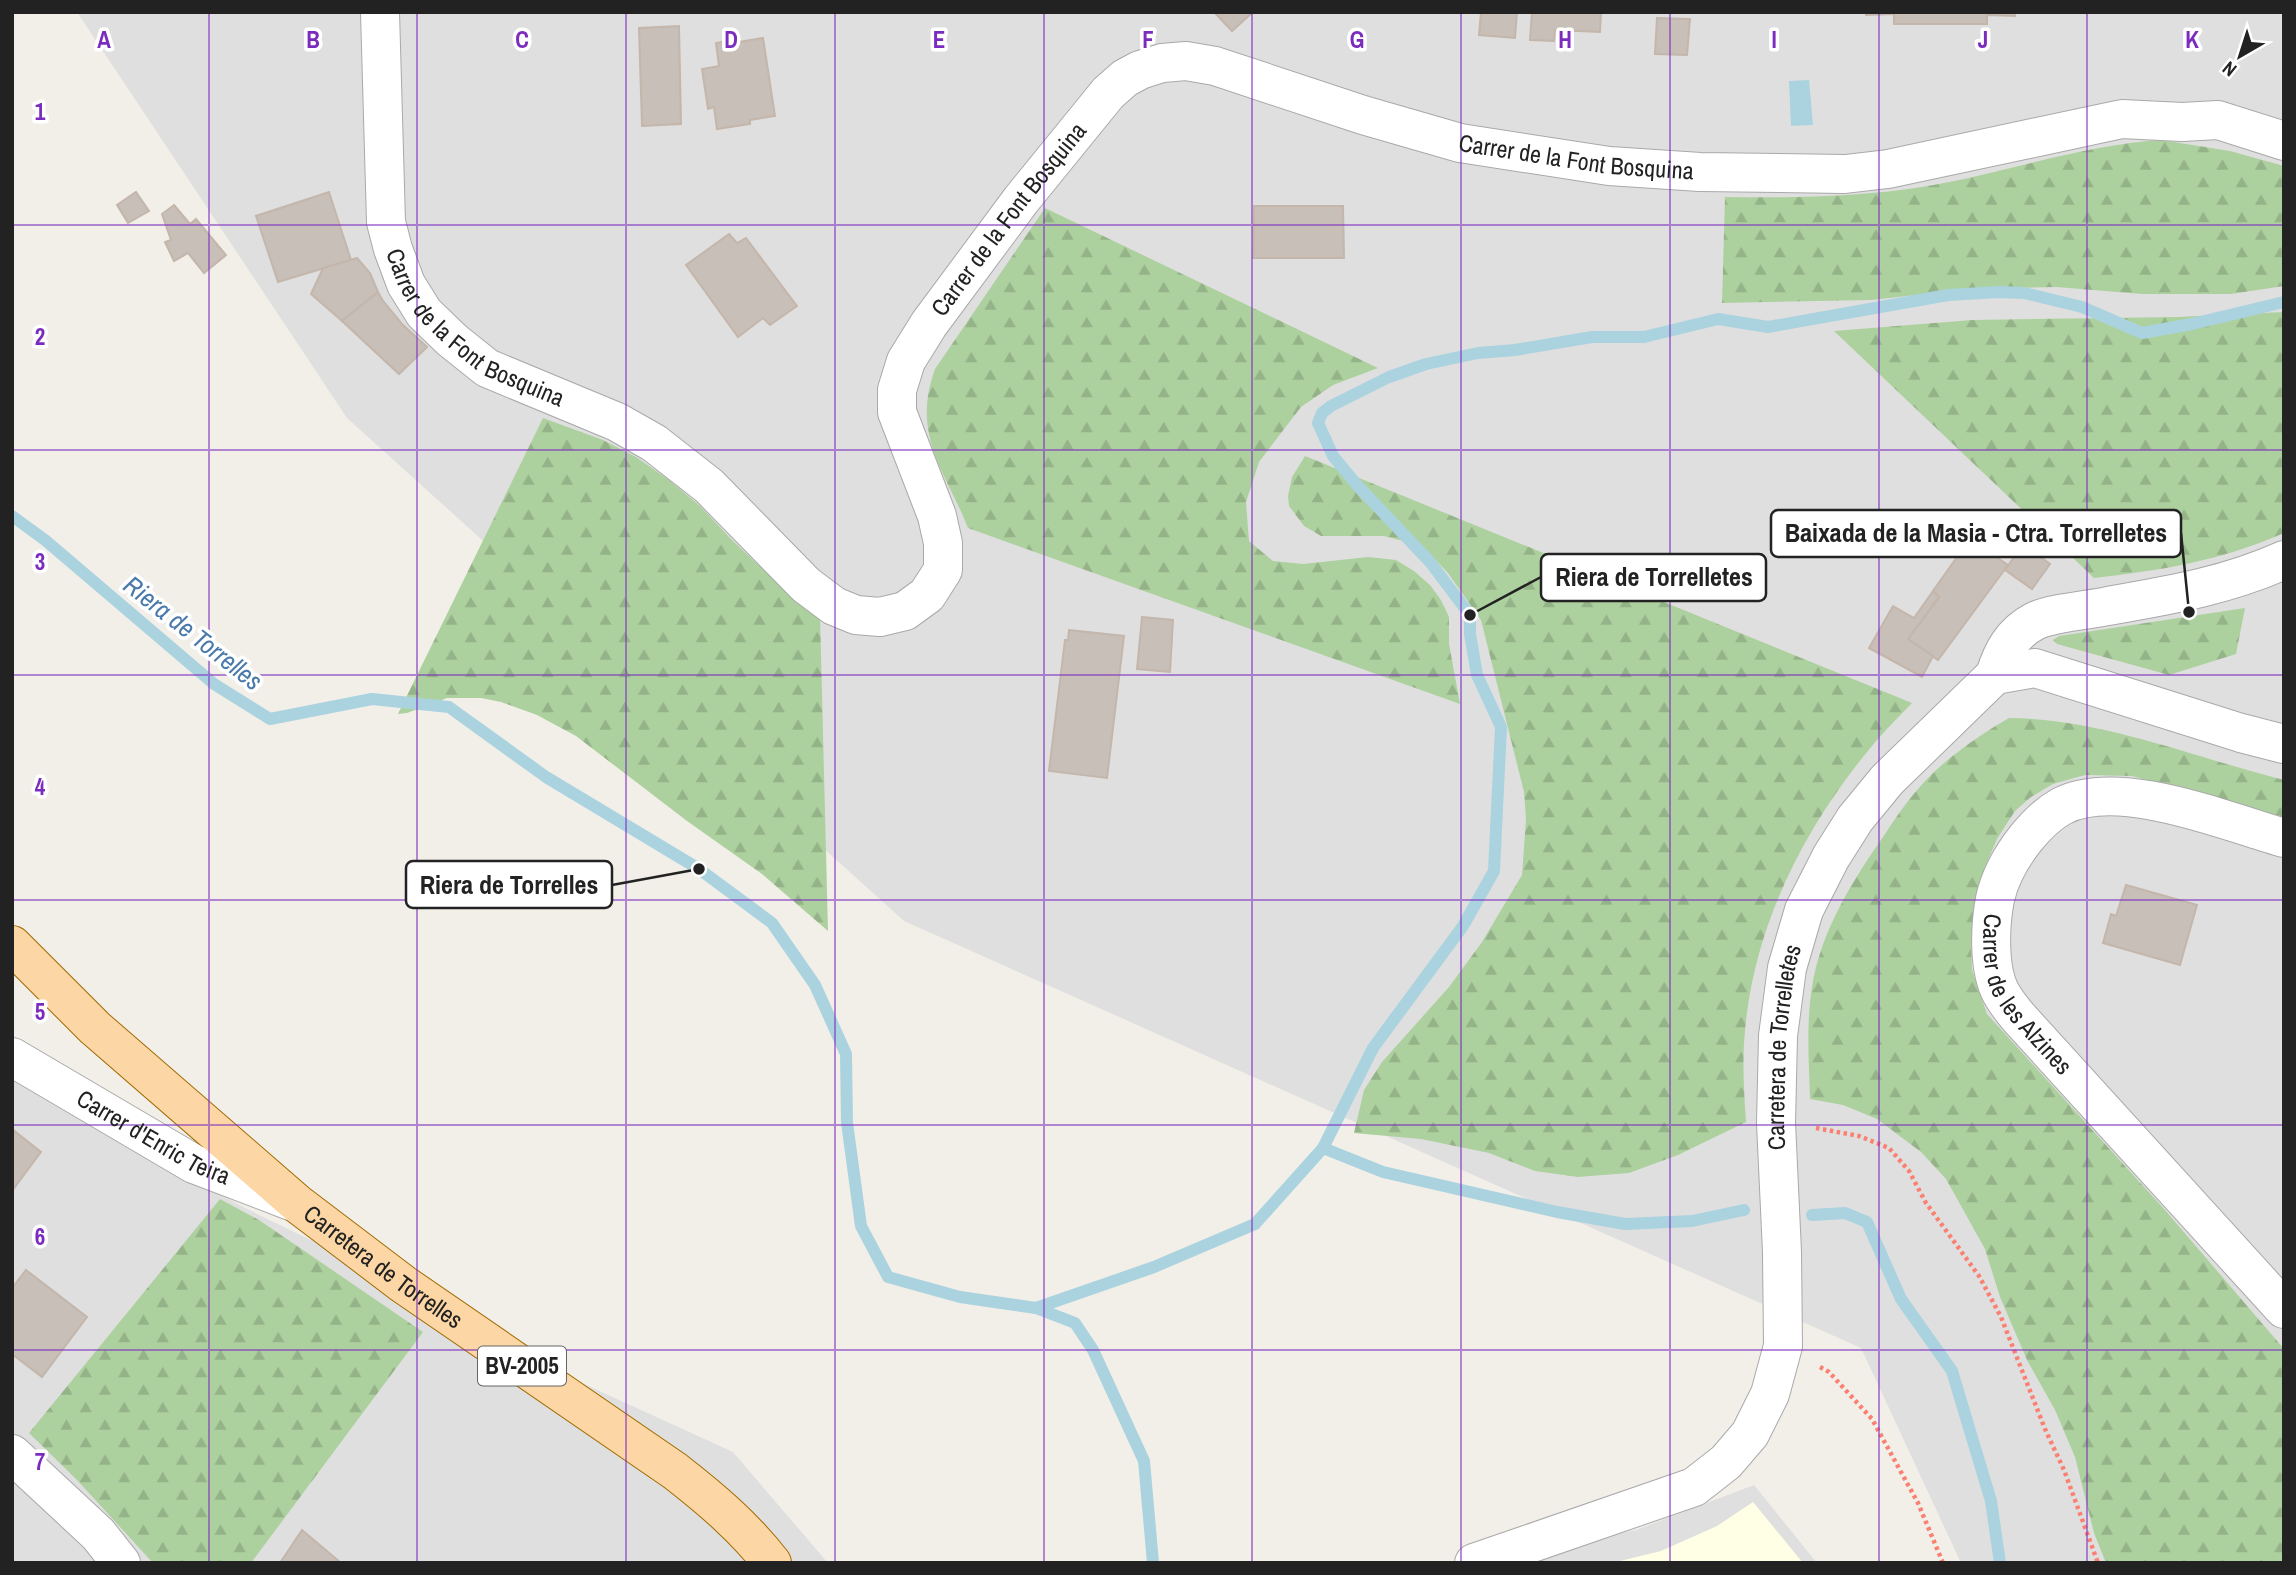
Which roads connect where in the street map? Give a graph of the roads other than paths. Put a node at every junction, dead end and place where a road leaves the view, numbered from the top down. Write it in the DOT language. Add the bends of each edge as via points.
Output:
graph roads {
  1 [pos="380,12"];
  2 [pos="2276,135"];
  3 [pos="2284,559"];
  4 [pos="1995,675"];
  5 [pos="2284,744"];
  6 [pos="2284,838"];
  7 [pos="12,945"];
  8 [pos="12,1057"];
  9 [pos="299,1205"];
  10 [pos="2284,1309"];
  11 [pos="12,1454"];
  12 [pos="121,1563"];
  13 [pos="772,1563"];
  14 [pos="1474,1563"];
  1 -- 2 [label="street, Carrer de la Font Bosquina" via="386,222 406,284 424,313 487,368 617,422 654,443 709,486 806,585 834,606 856,615 880,617 905,611 927,595 943,570 937,516 897,412 897,390 906,361 1030,189 1108,93 1140,70 1186,61 1214,66 1460,143 1609,166 1700,172 1845,174 1888,169 2122,120 2218,120"];
  3 -- 4 [label="street" via="2210,587 2037,620 2012,638"];
  4 -- 5 [label="street" via="2035,668"];
  4 -- 14 [label="street, Carretera de Torrelletes" via="1887,780 1855,819 1804,910 1787,968 1778,1037 1783,1346 1770,1394 1750,1434 1726,1462 1694,1487"];
  6 -- 10 [label="street, Carrer de les Alzines" via="2124,796 2089,798 2061,807 2016,850 1999,881 1990,947 2000,992 2020,1019"];
  7 -- 9 [label="main road, Carretera de Torrelles / BV-2005" via="96,1028"];
  8 -- 9 [label="street, Carrer d'Enric Teira" via="194,1164"];
  9 -- 13 [label="main road, Carretera de Torrelles / BV-2005" via="403,1284 676,1471 745,1530"];
  11 -- 12 [label="street" via="97,1534"];
}
